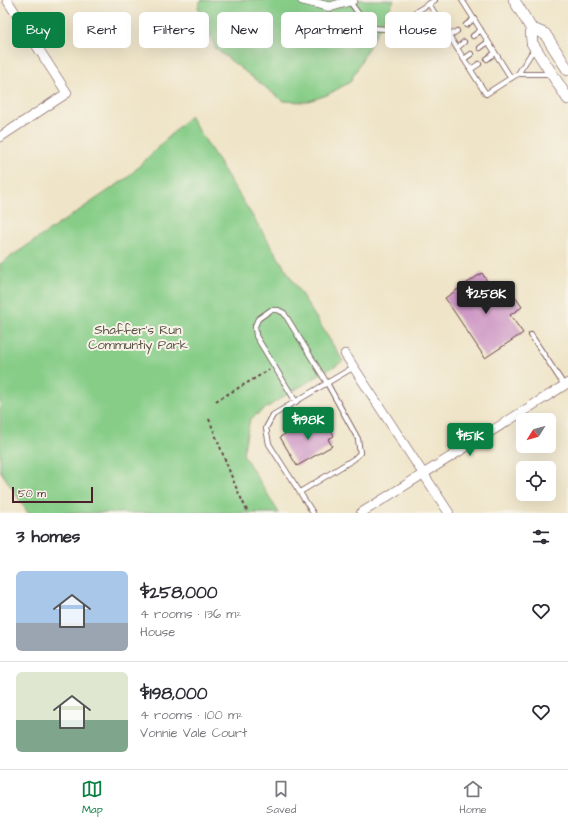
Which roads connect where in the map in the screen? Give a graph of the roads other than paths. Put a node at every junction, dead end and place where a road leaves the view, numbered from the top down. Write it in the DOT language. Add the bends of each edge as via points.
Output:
graph roads {
  1 [pos="7,0"];
  2 [pos="302,0"];
  3 [pos="435,0"];
  4 [pos="462,0"];
  5 [pos="514,0"];
  6 [pos="351,1"];
  7 [pos="429,4"];
  8 [pos="434,12"];
  9 [pos="474,19"];
  10 [pos="466,25"];
  11 [pos="531,28"];
  12 [pos="481,30"];
  13 [pos="457,31"];
  14 [pos="451,35"];
  15 [pos="472,36"];
  16 [pos="451,38"];
  17 [pos="464,42"];
  18 [pos="488,42"];
  19 [pos="457,48"];
  20 [pos="480,48"];
  21 [pos="535,48"];
  22 [pos="495,53"];
  23 [pos="471,54"];
  24 [pos="564,56"];
  25 [pos="464,59"];
  26 [pos="487,59"];
  27 [pos="479,64"];
  28 [pos="471,69"];
  29 [pos="568,70"];
  30 [pos="518,74"];
  31 [pos="551,74"];
  32 [pos="511,78"];
  33 [pos="568,98"];
  34 [pos="0,137"];
  35 [pos="531,335"];
  36 [pos="345,354"];
  37 [pos="354,367"];
  38 [pos="327,383"];
  39 [pos="566,384"];
  40 [pos="296,402"];
  41 [pos="424,474"];
  42 [pos="300,492"];
  43 [pos="314,513"];
  44 [pos="362,513"];
  45 [pos="449,513"];
  1 -- 34 [label="street" via="67,92"];
  2 -- 6 [label="street" via="330,7"];
  3 -- 7 [label="lane"];
  4 -- 9 [label="lane"];
  5 -- 11 [label="street"];
  6 -- 7 [label="lane" via="369,28 388,29"];
  7 -- 8 [label="lane"];
  9 -- 10 [label="lane"];
  9 -- 12 [label="lane"];
  11 -- 21 [label="street" via="532,44"];
  11 -- 24 [label="street" via="545,34"];
  12 -- 15 [label="lane"];
  12 -- 18 [label="lane"];
  13 -- 14 [label="lane"];
  16 -- 19 [label="lane"];
  17 -- 19 [label="lane"];
  18 -- 20 [label="lane"];
  18 -- 22 [label="lane"];
  19 -- 25 [label="lane"];
  21 -- 30 [label="lane"];
  21 -- 31 [label="street"];
  22 -- 26 [label="lane"];
  22 -- 32 [label="lane"];
  23 -- 25 [label="lane"];
  24 -- 29 [label="street"];
  25 -- 28 [label="lane"];
  27 -- 28 [label="lane"];
  28 -- 32 [label="lane" via="486,94"];
  30 -- 31 [label="lane"];
  30 -- 32 [label="lane"];
  31 -- 33 [label="street"];
  35 -- 39 [label="lane"];
  36 -- 37 [label="street"];
  37 -- 38 [label="lane"];
  37 -- 41 [label="street"];
  38 -- 40 [label="lane"];
  38 -- 40 [label="lane" via="284,313 271,310 258,319 255,326 256,336"];
  38 -- 42 [label="lane" via="358,439 360,453 354,460"];
  39 -- 41 [label="street"];
  40 -- 42 [label="lane" via="273,415 266,428 269,444"];
  41 -- 44 [label="street"];
  41 -- 45 [label="street"];
  42 -- 43 [label="lane"];
}
